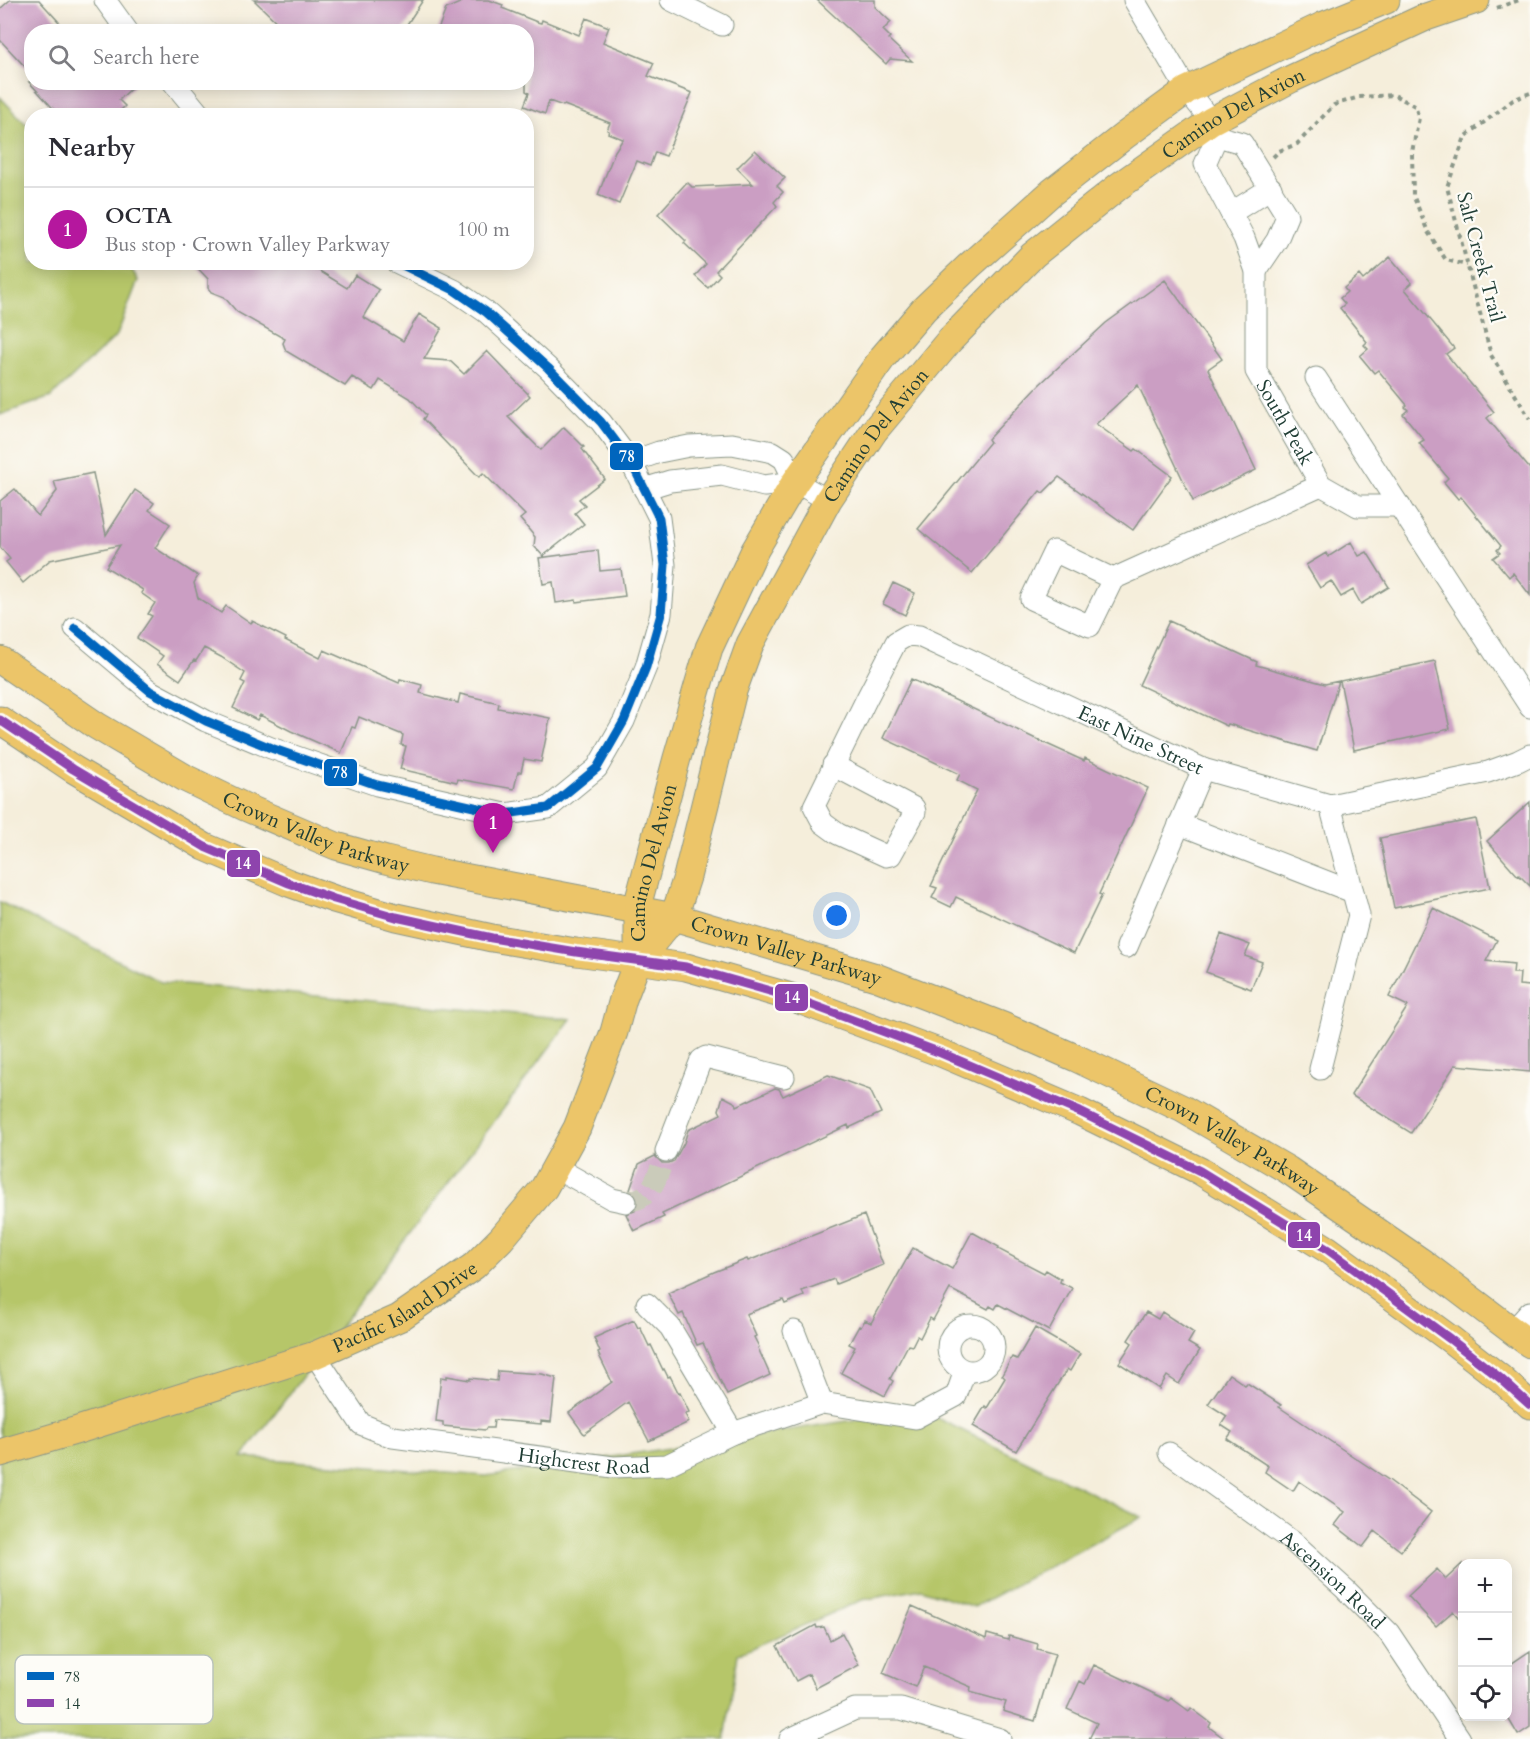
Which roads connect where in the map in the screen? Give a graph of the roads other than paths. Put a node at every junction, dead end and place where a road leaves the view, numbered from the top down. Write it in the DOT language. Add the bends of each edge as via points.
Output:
graph roads {
  1 [pos="105,0"];
  2 [pos="671,0"];
  3 [pos="1134,0"];
  4 [pos="1386,0"];
  5 [pos="1482,6"];
  6 [pos="122,24"];
  7 [pos="722,25"];
  8 [pos="179,90"];
  9 [pos="1187,90"];
  10 [pos="194,108"];
  11 [pos="1214,129"];
  12 [pos="1271,188"];
  13 [pos="1231,213"];
  14 [pos="413,270"];
  15 [pos="1256,271"];
  16 [pos="1316,378"];
  17 [pos="689,446"];
  18 [pos="631,462"];
  19 [pos="695,478"];
  20 [pos="795,482"];
  21 [pos="1321,485"];
  22 [pos="644,489"];
  23 [pos="828,500"];
  24 [pos="1400,506"];
  25 [pos="1113,579"];
  26 [pos="75,628"];
  27 [pos="0,660"];
  28 [pos="1530,707"];
  29 [pos="0,720"];
  30 [pos="1530,755"];
  31 [pos="833,765"];
  32 [pos="1203,769"];
  33 [pos="1330,805"];
  34 [pos="1179,824"];
  35 [pos="1353,892"];
  36 [pos="638,909"];
  37 [pos="674,917"];
  38 [pos="1127,946"];
  39 [pos="638,960"];
  40 [pos="1320,1069"];
  41 [pos="784,1077"];
  42 [pos="666,1151"];
  43 [pos="555,1167"];
  44 [pos="626,1202"];
  45 [pos="646,1304"];
  46 [pos="1525,1328"];
  47 [pos="794,1330"];
  48 [pos="315,1356"];
  49 [pos="965,1371"];
  50 [pos="822,1403"];
  51 [pos="1530,1405"];
  52 [pos="733,1433"];
  53 [pos="0,1452"];
  54 [pos="1169,1453"];
  55 [pos="789,1739"];
  56 [pos="1000,1739"];
  57 [pos="1460,1739"];
  1 -- 6 [label="street"];
  2 -- 7 [label="street"];
  3 -- 9 [label="street"];
  4 -- 9 [label="main road, Camino Del Avion"];
  5 -- 11 [label="main road, Camino Del Avion" via="1426,16 1291,79"];
  8 -- 10 [label="street"];
  9 -- 11 [label="street"];
  9 -- 20 [label="main road, Camino Del Avion" via="1052,192 924,309 883,357"];
  11 -- 12 [label="street" via="1242,142"];
  11 -- 13 [label="street, South Peak" via="1205,165"];
  11 -- 23 [label="main road, Camino Del Avion" via="1119,186 1033,255 950,340 874,431"];
  12 -- 13 [label="street"];
  12 -- 15 [label="street" via="1287,216 1277,240"];
  13 -- 15 [label="street, South Peak"];
  14 -- 18 [label="street" via="454,290 486,312 601,422"];
  15 -- 21 [label="street, South Peak" via="1256,371"];
  16 -- 24 [label="street"];
  17 -- 18 [label="street"];
  17 -- 19 [label="street"];
  17 -- 20 [label="street" via="732,444 772,452 784,459"];
  18 -- 22 [label="street"];
  19 -- 20 [label="street" via="722,475 764,486"];
  19 -- 22 [label="street"];
  20 -- 23 [label="street"];
  20 -- 36 [label="main road, Camino Del Avion" via="755,550 709,648"];
  21 -- 24 [label="street, South Peak" via="1358,506"];
  21 -- 25 [label="street"];
  22 -- 26 [label="street" via="659,518 665,565 661,614 646,667 624,721 597,768 548,808 505,814 377,785 271,748 206,721 150,691"];
  23 -- 37 [label="main road, Camino Del Avion" via="750,644 732,691"];
  24 -- 28 [label="street"];
  27 -- 36 [label="main road, Crown Valley Parkway" via="97,726 187,779 336,846 432,871"];
  29 -- 39 [label="main road" via="73,769 205,847 289,883 396,917 492,938"];
  30 -- 33 [label="street, East Nine Street" via="1488,771"];
  31 -- 31 [label="street, East Nine Street" via="914,808 891,855 837,834 823,823 814,806"];
  31 -- 32 [label="street, East Nine Street" via="896,642 908,635 919,636"];
  32 -- 33 [label="street, East Nine Street"];
  32 -- 34 [label="street"];
  33 -- 35 [label="street"];
  34 -- 35 [label="street"];
  34 -- 38 [label="street"];
  35 -- 40 [label="street" via="1359,915"];
  36 -- 37 [label="main road, Crown Valley Parkway"];
  36 -- 39 [label="main road, Camino Del Avion"];
  37 -- 39 [label="main road, Camino Del Avion"];
  37 -- 46 [label="main road, Crown Valley Parkway" via="918,992 1144,1089 1288,1170"];
  39 -- 43 [label="main road, Pacific Island Drive" via="578,1128"];
  39 -- 51 [label="main road" via="686,967 791,997 962,1061 1140,1141 1200,1171 1327,1249 1450,1339"];
  41 -- 42 [label="street" via="706,1057 701,1060"];
  43 -- 44 [label="street" via="612,1199"];
  43 -- 48 [label="main road, Pacific Island Drive" via="544,1188 474,1266 399,1318"];
  45 -- 52 [label="street" via="670,1327"];
  47 -- 50 [label="street"];
  48 -- 52 [label="street, Highcrest Road" via="361,1424 393,1437 613,1467 667,1466"];
  48 -- 53 [label="main road, Pacific Island Drive"];
  49 -- 50 [label="street, Highcrest Road" via="956,1396 915,1418"];
  50 -- 52 [label="street, Highcrest Road"];
  54 -- 57 [label="street, Ascension Road" via="1293,1542 1345,1589 1389,1633"];
  55 -- 56 [label="street" via="855,1709 901,1709"];
}
